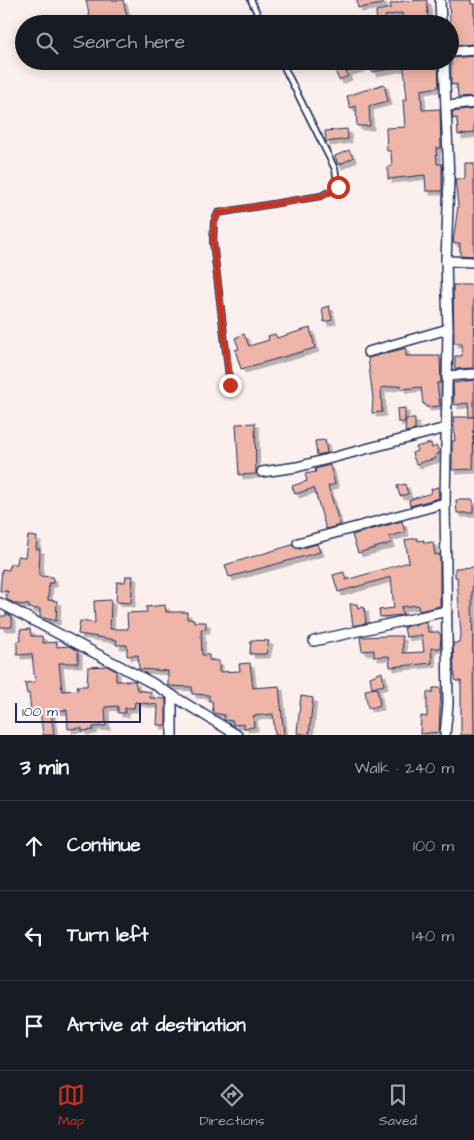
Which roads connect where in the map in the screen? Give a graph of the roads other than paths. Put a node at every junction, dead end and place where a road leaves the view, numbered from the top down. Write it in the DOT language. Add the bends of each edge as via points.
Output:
graph roads {
  1 [pos="250,0"];
  2 [pos="440,0"];
  3 [pos="258,15"];
  4 [pos="441,15"];
  5 [pos="474,50"];
  6 [pos="459,51"];
  7 [pos="286,70"];
  8 [pos="445,70"];
  9 [pos="474,103"];
  10 [pos="447,106"];
  11 [pos="446,261"];
  12 [pos="474,262"];
  13 [pos="448,329"];
  14 [pos="368,352"];
  15 [pos="474,374"];
  16 [pos="447,376"];
  17 [pos="230,385"];
  18 [pos="446,428"];
  19 [pos="262,472"];
  20 [pos="446,503"];
  21 [pos="298,543"];
  22 [pos="0,603"];
  23 [pos="447,611"];
  24 [pos="314,641"];
  25 [pos="172,695"];
  26 [pos="172,735"];
  27 [pos="237,735"];
  28 [pos="445,735"];
  1 -- 3 [label="lane"];
  2 -- 4 [label="street"];
  5 -- 6 [label="street"];
  7 -- 17 [label="lane" via="335,169 338,187 322,196 218,213 213,242"];
  8 -- 10 [label="street"];
  9 -- 10 [label="street"];
  10 -- 11 [label="street" via="449,188"];
  11 -- 12 [label="street"];
  11 -- 13 [label="street"];
  13 -- 14 [label="street"];
  13 -- 16 [label="street"];
  15 -- 16 [label="street"];
  16 -- 18 [label="street"];
  18 -- 19 [label="street" via="297,468"];
  18 -- 20 [label="street"];
  20 -- 21 [label="street"];
  20 -- 23 [label="street"];
  22 -- 25 [label="street"];
  23 -- 24 [label="street"];
  23 -- 28 [label="street"];
  25 -- 26 [label="street"];
  25 -- 27 [label="street"];
}
